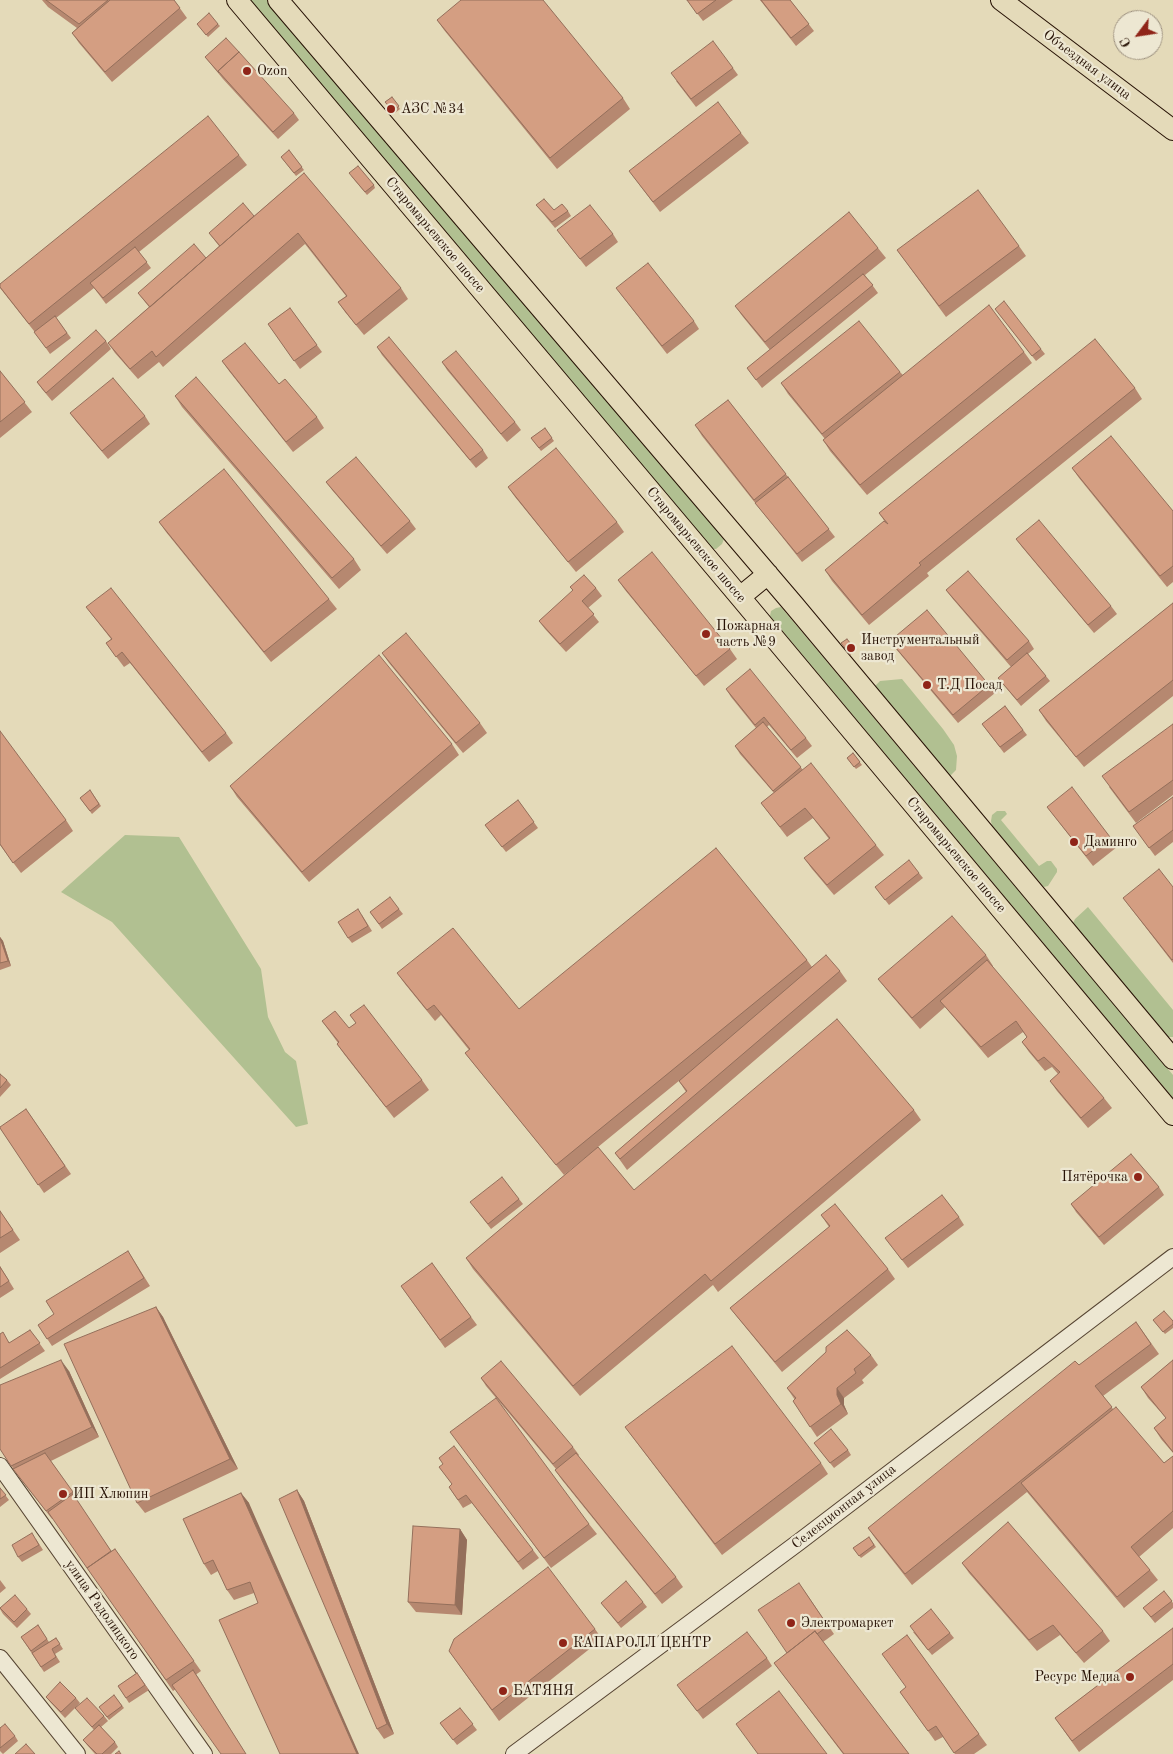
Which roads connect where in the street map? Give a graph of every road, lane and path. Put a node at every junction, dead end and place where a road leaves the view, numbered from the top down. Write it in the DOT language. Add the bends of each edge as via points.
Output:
graph roads {
  1 [pos="237,0"];
  2 [pos="278,0"];
  3 [pos="1001,0"];
  4 [pos="1173,130"];
  5 [pos="768,574"];
  6 [pos="740,597"];
  7 [pos="1173,1059"];
  8 [pos="1173,1114"];
  9 [pos="1173,1257"];
  10 [pos="0,1466"];
  11 [pos="0,1658"];
  12 [pos="77,1754"];
  13 [pos="204,1754"];
  14 [pos="514,1754"];
  1 -- 6 [label="main road, Старомарьевское шоссе"];
  2 -- 5 [label="main road"];
  3 -- 4 [label="main road, Объездная улица"];
  5 -- 6 [label="main road"];
  5 -- 7 [label="main road"];
  6 -- 8 [label="main road, Старомарьевское шоссе"];
  9 -- 14 [label="street, Селекционная улица"];
  10 -- 13 [label="street, улица Радолицкого"];
  11 -- 12 [label="street"];
}
